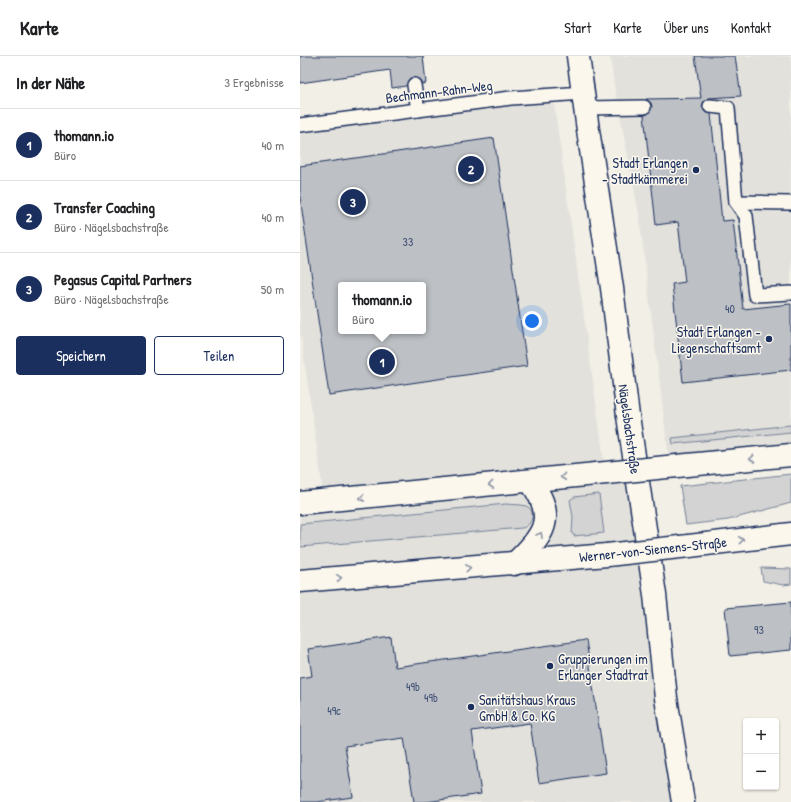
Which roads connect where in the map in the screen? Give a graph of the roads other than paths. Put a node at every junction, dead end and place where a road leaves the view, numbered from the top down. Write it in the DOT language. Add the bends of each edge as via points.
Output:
graph roads {
  1 [pos="578,56"];
  2 [pos="414,85"];
  3 [pos="584,101"];
  4 [pos="710,106"];
  5 [pos="644,107"];
  6 [pos="418,110"];
  7 [pos="300,126"];
  8 [pos="736,202"];
  9 [pos="791,203"];
  10 [pos="791,293"];
  11 [pos="791,455"];
  12 [pos="530,481"];
  13 [pos="300,503"];
  14 [pos="791,534"];
  15 [pos="514,564"];
  16 [pos="300,582"];
  17 [pos="683,802"];
  1 -- 3 [label="main road, Nägelsbachstraße"];
  2 -- 6 [label="lane"];
  3 -- 5 [label="lane, Bechmann-Rahn-Weg"];
  3 -- 6 [label="lane, Bechmann-Rahn-Weg" via="536,96"];
  3 -- 17 [label="main road, Nägelsbachstraße" via="612,288 666,698"];
  4 -- 8 [label="lane" via="728,108"];
  6 -- 7 [label="lane, Bechmann-Rahn-Weg"];
  8 -- 9 [label="lane"];
  8 -- 10 [label="lane" via="746,216 755,295"];
  11 -- 12 [label="main road, one-way, bridge"];
  12 -- 13 [label="main road, one-way"];
  15 -- 12 [label="main road, one-way" via="531,548 544,526 546,516 539,492"];
  15 -- 14 [label="main road, Werner-von-Siemens-Straße, one-way, bridge"];
  16 -- 15 [label="main road, Werner-von-Siemens-Straße, one-way"];
}
